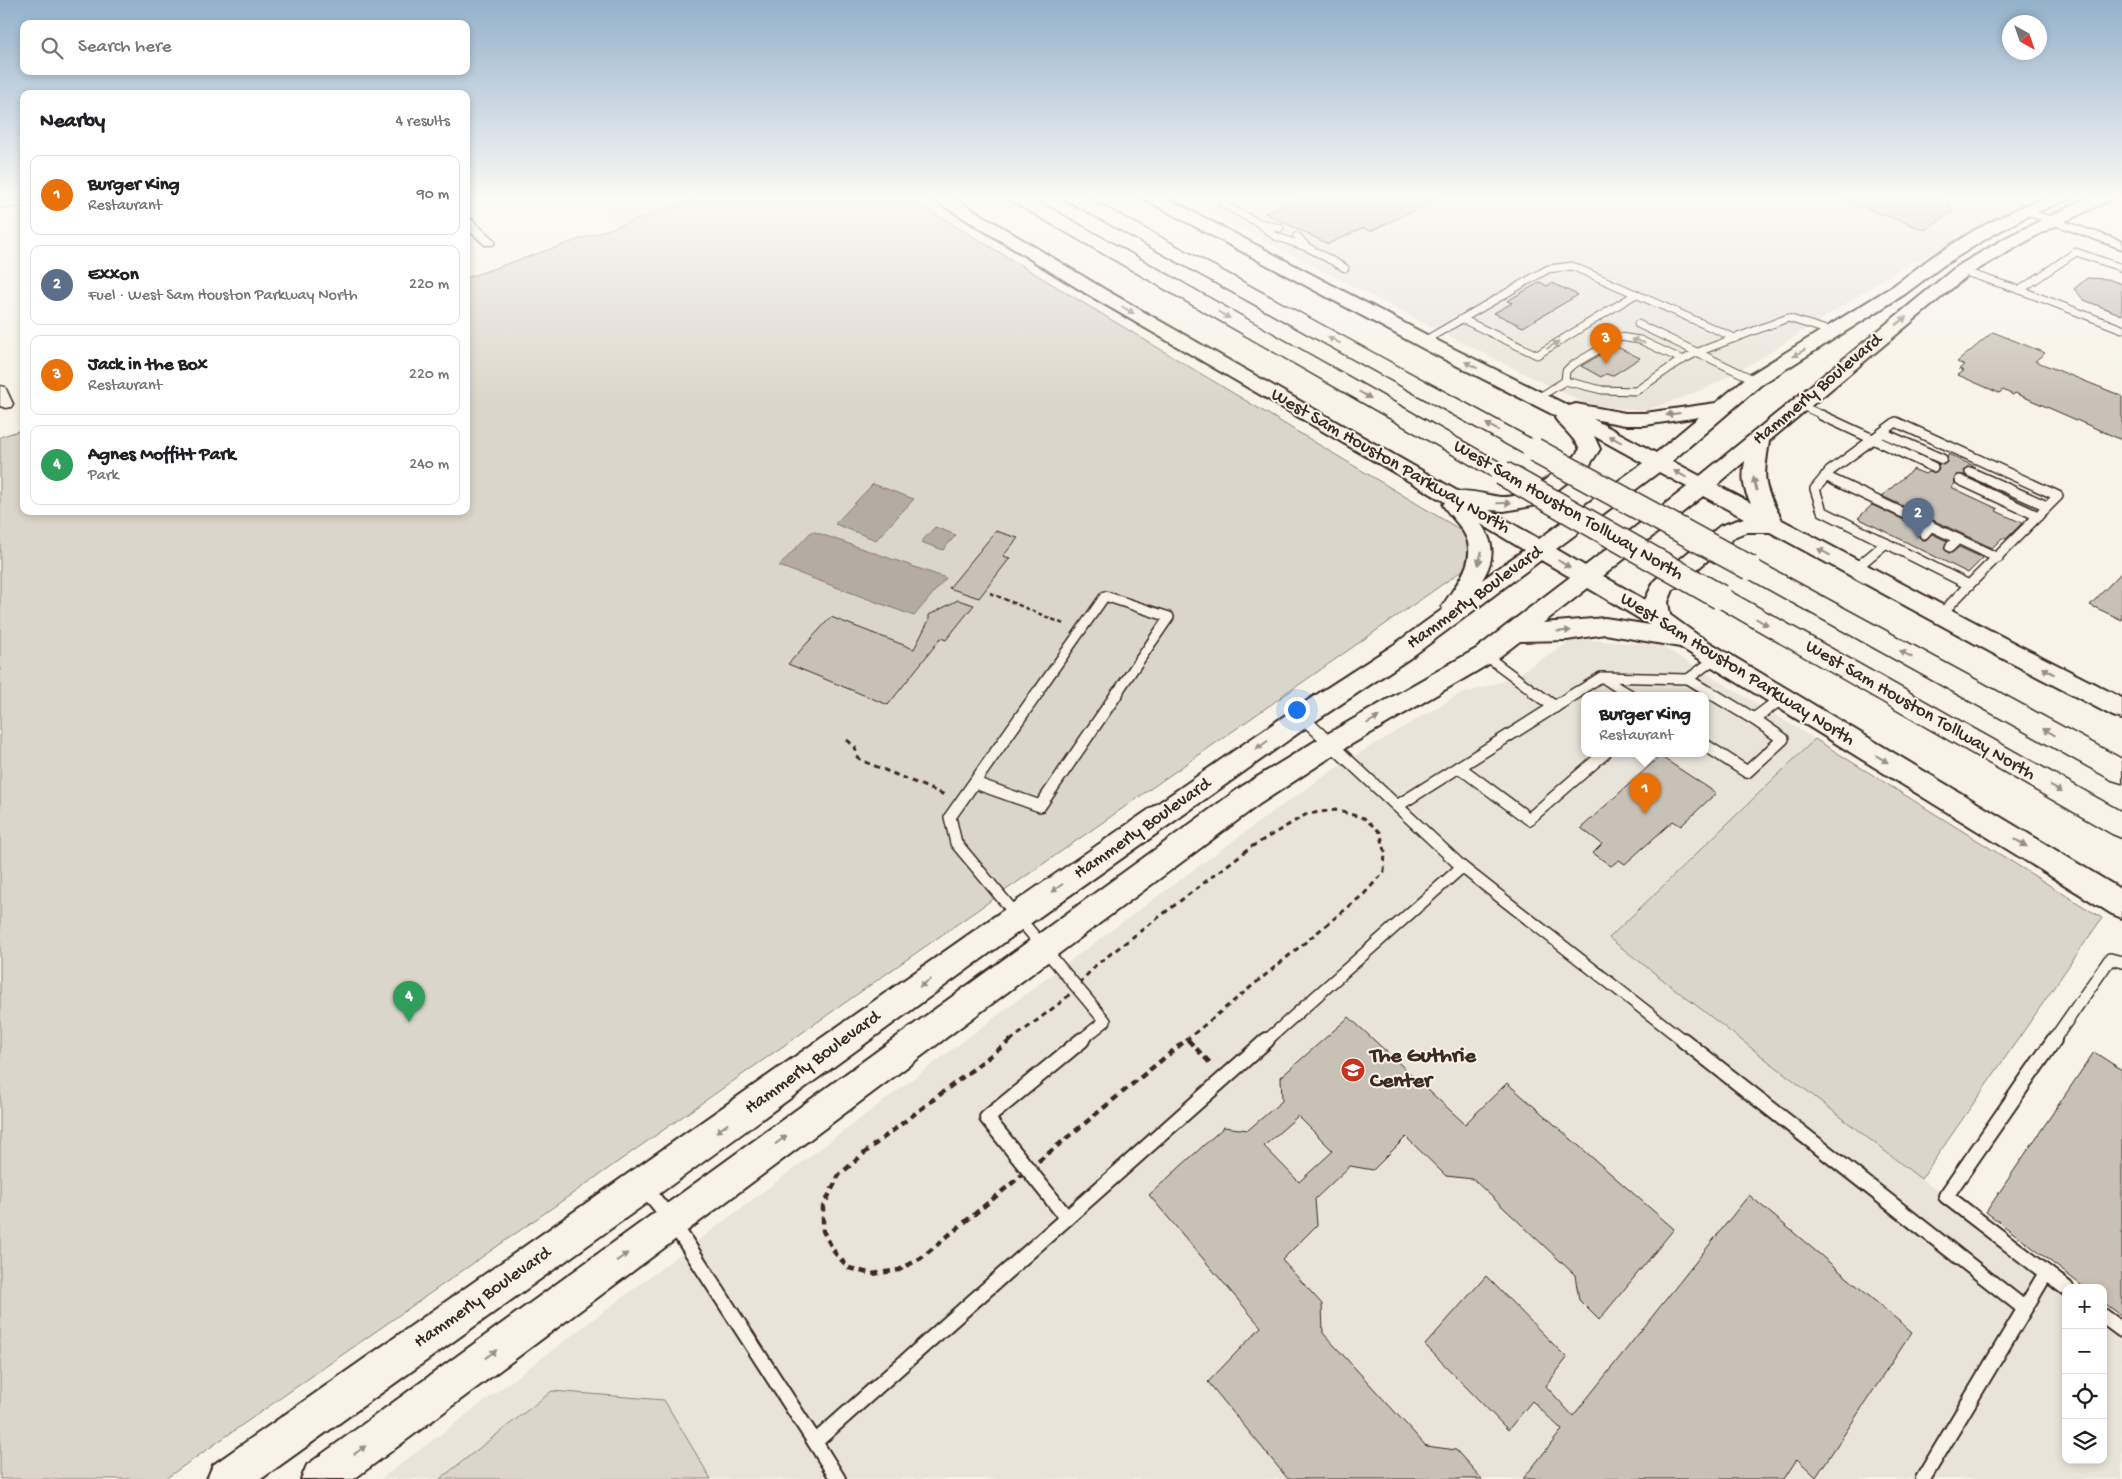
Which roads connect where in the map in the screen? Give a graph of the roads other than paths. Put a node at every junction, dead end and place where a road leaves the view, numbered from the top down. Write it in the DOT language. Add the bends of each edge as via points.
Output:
graph roads {
  1 [pos="1050,264"];
  2 [pos="1135,264"];
  3 [pos="1196,264"];
  4 [pos="1278,264"];
  5 [pos="1338,264"];
  6 [pos="1934,264"];
  7 [pos="1973,264"];
  8 [pos="2058,264"];
  9 [pos="1345,268"];
  10 [pos="1962,271"];
  11 [pos="2020,290"];
  12 [pos="1636,294"];
  13 [pos="1462,319"];
  14 [pos="1638,324"];
  15 [pos="2122,329"];
  16 [pos="1833,332"];
  17 [pos="1735,338"];
  18 [pos="1424,341"];
  19 [pos="1698,352"];
  20 [pos="1683,360"];
  21 [pos="1755,380"];
  22 [pos="1565,381"];
  23 [pos="0,390"];
  24 [pos="1546,402"];
  25 [pos="6,404"];
  26 [pos="1800,405"];
  27 [pos="1721,408"];
  28 [pos="1883,433"];
  29 [pos="1758,439"];
  30 [pos="1874,440"];
  31 [pos="1942,459"];
  32 [pos="1658,462"];
  33 [pos="1933,467"];
  34 [pos="1970,472"];
  35 [pos="1825,476"];
  36 [pos="1960,480"];
  37 [pos="1702,486"];
  38 [pos="1440,490"];
  39 [pos="1878,501"];
  40 [pos="2048,506"];
  41 [pos="1871,508"];
  42 [pos="1904,514"];
  43 [pos="2038,516"];
  44 [pos="1858,518"];
  45 [pos="1896,520"];
  46 [pos="1774,525"];
  47 [pos="1850,525"];
  48 [pos="1930,526"];
  49 [pos="1884,531"];
  50 [pos="1924,534"];
  51 [pos="1875,538"];
  52 [pos="1958,540"];
  53 [pos="1886,543"];
  54 [pos="1912,545"];
  55 [pos="1950,547"];
  56 [pos="1541,549"];
  57 [pos="1903,551"];
  58 [pos="1938,558"];
  59 [pos="1998,558"];
  60 [pos="1929,565"];
  61 [pos="1855,569"];
  62 [pos="1587,578"];
  63 [pos="1970,586"];
  64 [pos="1941,614"];
  65 [pos="1447,618"];
  66 [pos="1658,619"];
  67 [pos="1515,633"];
  68 [pos="1690,642"];
  69 [pos="1485,654"];
  70 [pos="1716,658"];
  71 [pos="1601,677"];
  72 [pos="1688,679"];
  73 [pos="1624,692"];
  74 [pos="1782,698"];
  75 [pos="1555,707"];
  76 [pos="2122,709"];
  77 [pos="1302,718"];
  78 [pos="1754,719"];
  79 [pos="1330,744"];
  80 [pos="1709,748"];
  81 [pos="1600,757"];
  82 [pos="1459,767"];
  83 [pos="2122,772"];
  84 [pos="975,783"];
  85 [pos="1397,806"];
  86 [pos="2122,826"];
  87 [pos="1462,866"];
  88 [pos="2122,904"];
  89 [pos="1018,916"];
  90 [pos="1043,948"];
  91 [pos="2122,962"];
  92 [pos="643,1185"];
  93 [pos="1067,1218"];
  94 [pos="672,1221"];
  95 [pos="2046,1273"];
  96 [pos="2062,1285"];
  97 [pos="2024,1308"];
  98 [pos="2107,1319"];
  99 [pos="2122,1330"];
  100 [pos="815,1442"];
  101 [pos="226,1479"];
  102 [pos="321,1479"];
  103 [pos="838,1479"];
  104 [pos="1923,1479"];
  1 -- 38 [label="main road, West Sam Houston Parkway North, one-way"];
  2 -- 86 [label="highway, West Sam Houston Tollway North, one-way, bridge"];
  83 -- 3 [label="highway, West Sam Houston Tollway North, one-way, bridge"];
  4 -- 18 [label="main road"];
  5 -- 9 [label="lane"];
  6 -- 16 [label="main road, Hammerly Boulevard"];
  7 -- 10 [label="main road, Hammerly Boulevard"];
  8 -- 11 [label="lane"];
  10 -- 11 [label="lane"];
  26 -- 10 [label="main road, Hammerly Boulevard, one-way"];
  11 -- 15 [label="lane"];
  12 -- 13 [label="lane" via="1572,266 1548,269"];
  13 -- 12 [label="lane, one-way" via="1537,355"];
  12 -- 17 [label="lane"];
  13 -- 18 [label="lane"];
  14 -- 19 [label="lane"];
  16 -- 17 [label="lane" via="1788,318"];
  16 -- 21 [label="main road, Hammerly Boulevard, one-way"];
  17 -- 19 [label="lane"];
  24 -- 18 [label="main road, one-way"];
  19 -- 20 [label="lane"];
  19 -- 21 [label="lane"];
  20 -- 22 [label="lane" via="1636,391 1602,390"];
  20 -- 22 [label="lane, one-way" via="1640,340 1620,337 1571,366 1566,371"];
  21 -- 27 [label="main road, Hammerly Boulevard"];
  22 -- 24 [label="lane"];
  23 -- 25 [label="street"];
  27 -- 24 [label="main road, one-way" via="1645,419"];
  32 -- 24 [label="main road, one-way"];
  38 -- 24 [label="main road, one-way" via="1482,502 1504,504 1529,500 1582,461 1590,450 1583,435"];
  26 -- 29 [label="main road, Hammerly Boulevard"];
  26 -- 30 [label="lane"];
  27 -- 32 [label="main road, Hammerly Boulevard"];
  28 -- 30 [label="lane"];
  28 -- 31 [label="lane"];
  28 -- 40 [label="lane" via="1896,422 2058,496"];
  29 -- 37 [label="main road, Hammerly Boulevard"];
  46 -- 29 [label="main road, one-way" via="1753,476"];
  30 -- 33 [label="lane"];
  30 -- 35 [label="lane"];
  37 -- 32 [label="main road, one-way"];
  32 -- 56 [label="main road, Hammerly Boulevard"];
  34 -- 40 [label="lane"];
  35 -- 39 [label="lane"];
  35 -- 47 [label="lane" via="1815,488 1822,510"];
  36 -- 43 [label="lane"];
  37 -- 46 [label="main road"];
  37 -- 62 [label="main road, Hammerly Boulevard"];
  38 -- 56 [label="main road, West Sam Houston Parkway North"];
  38 -- 65 [label="main road, one-way" via="1474,528 1482,548 1481,562"];
  39 -- 41 [label="lane"];
  39 -- 42 [label="lane"];
  40 -- 43 [label="lane"];
  42 -- 45 [label="lane"];
  42 -- 48 [label="lane"];
  43 -- 59 [label="lane"];
  44 -- 47 [label="lane"];
  61 -- 46 [label="main road, one-way"];
  46 -- 66 [label="main road" via="1744,525 1728,531 1663,586 1656,602"];
  47 -- 51 [label="lane"];
  48 -- 50 [label="lane"];
  48 -- 52 [label="lane"];
  49 -- 51 [label="lane"];
  51 -- 53 [label="lane"];
  52 -- 55 [label="lane"];
  52 -- 59 [label="lane"];
  53 -- 57 [label="lane"];
  53 -- 61 [label="lane"];
  54 -- 57 [label="lane"];
  56 -- 62 [label="main road, West Sam Houston Parkway North, one-way"];
  56 -- 65 [label="main road, Hammerly Boulevard"];
  57 -- 60 [label="lane"];
  58 -- 60 [label="lane"];
  59 -- 63 [label="lane"];
  60 -- 63 [label="lane"];
  61 -- 64 [label="main road"];
  62 -- 66 [label="main road, West Sam Houston Parkway North"];
  62 -- 67 [label="main road, Hammerly Boulevard"];
  63 -- 64 [label="lane"];
  76 -- 64 [label="main road, one-way"];
  65 -- 77 [label="main road, Hammerly Boulevard"];
  66 -- 68 [label="main road, West Sam Houston Parkway North"];
  67 -- 68 [label="main road, one-way" via="1604,626"];
  67 -- 69 [label="main road, Hammerly Boulevard"];
  68 -- 70 [label="main road, West Sam Houston Parkway North"];
  69 -- 75 [label="lane"];
  79 -- 69 [label="main road, Hammerly Boulevard, one-way"];
  70 -- 72 [label="lane"];
  70 -- 74 [label="main road, West Sam Houston Parkway North"];
  71 -- 72 [label="lane"];
  71 -- 73 [label="lane"];
  71 -- 75 [label="lane"];
  72 -- 78 [label="lane"];
  74 -- 78 [label="lane"];
  74 -- 88 [label="main road, West Sam Houston Parkway North, one-way"];
  75 -- 82 [label="lane"];
  77 -- 79 [label="lane"];
  77 -- 89 [label="main road, Hammerly Boulevard, one-way"];
  78 -- 80 [label="lane" via="1783,740 1747,772"];
  79 -- 85 [label="lane"];
  79 -- 90 [label="main road, Hammerly Boulevard" via="1251,795"];
  81 -- 82 [label="lane" via="1529,819"];
  82 -- 85 [label="lane"];
  84 -- 84 [label="lane" via="1105,596 1169,616 1040,806"];
  84 -- 89 [label="lane" via="950,817 956,843"];
  85 -- 87 [label="lane"];
  87 -- 93 [label="lane"];
  87 -- 97 [label="lane"];
  89 -- 90 [label="lane"];
  89 -- 92 [label="main road, Hammerly Boulevard, one-way"];
  90 -- 93 [label="lane" via="1105,1021 987,1118"];
  94 -- 90 [label="main road, Hammerly Boulevard, one-way"];
  91 -- 95 [label="lane" via="2110,959 1946,1196"];
  92 -- 94 [label="lane"];
  92 -- 101 [label="main road, Hammerly Boulevard"];
  93 -- 100 [label="lane"];
  94 -- 100 [label="lane"];
  102 -- 94 [label="main road, Hammerly Boulevard, one-way"];
  95 -- 96 [label="lane"];
  95 -- 97 [label="lane"];
  97 -- 104 [label="lane"];
  98 -- 99 [label="lane"];
  100 -- 103 [label="lane"];
}
